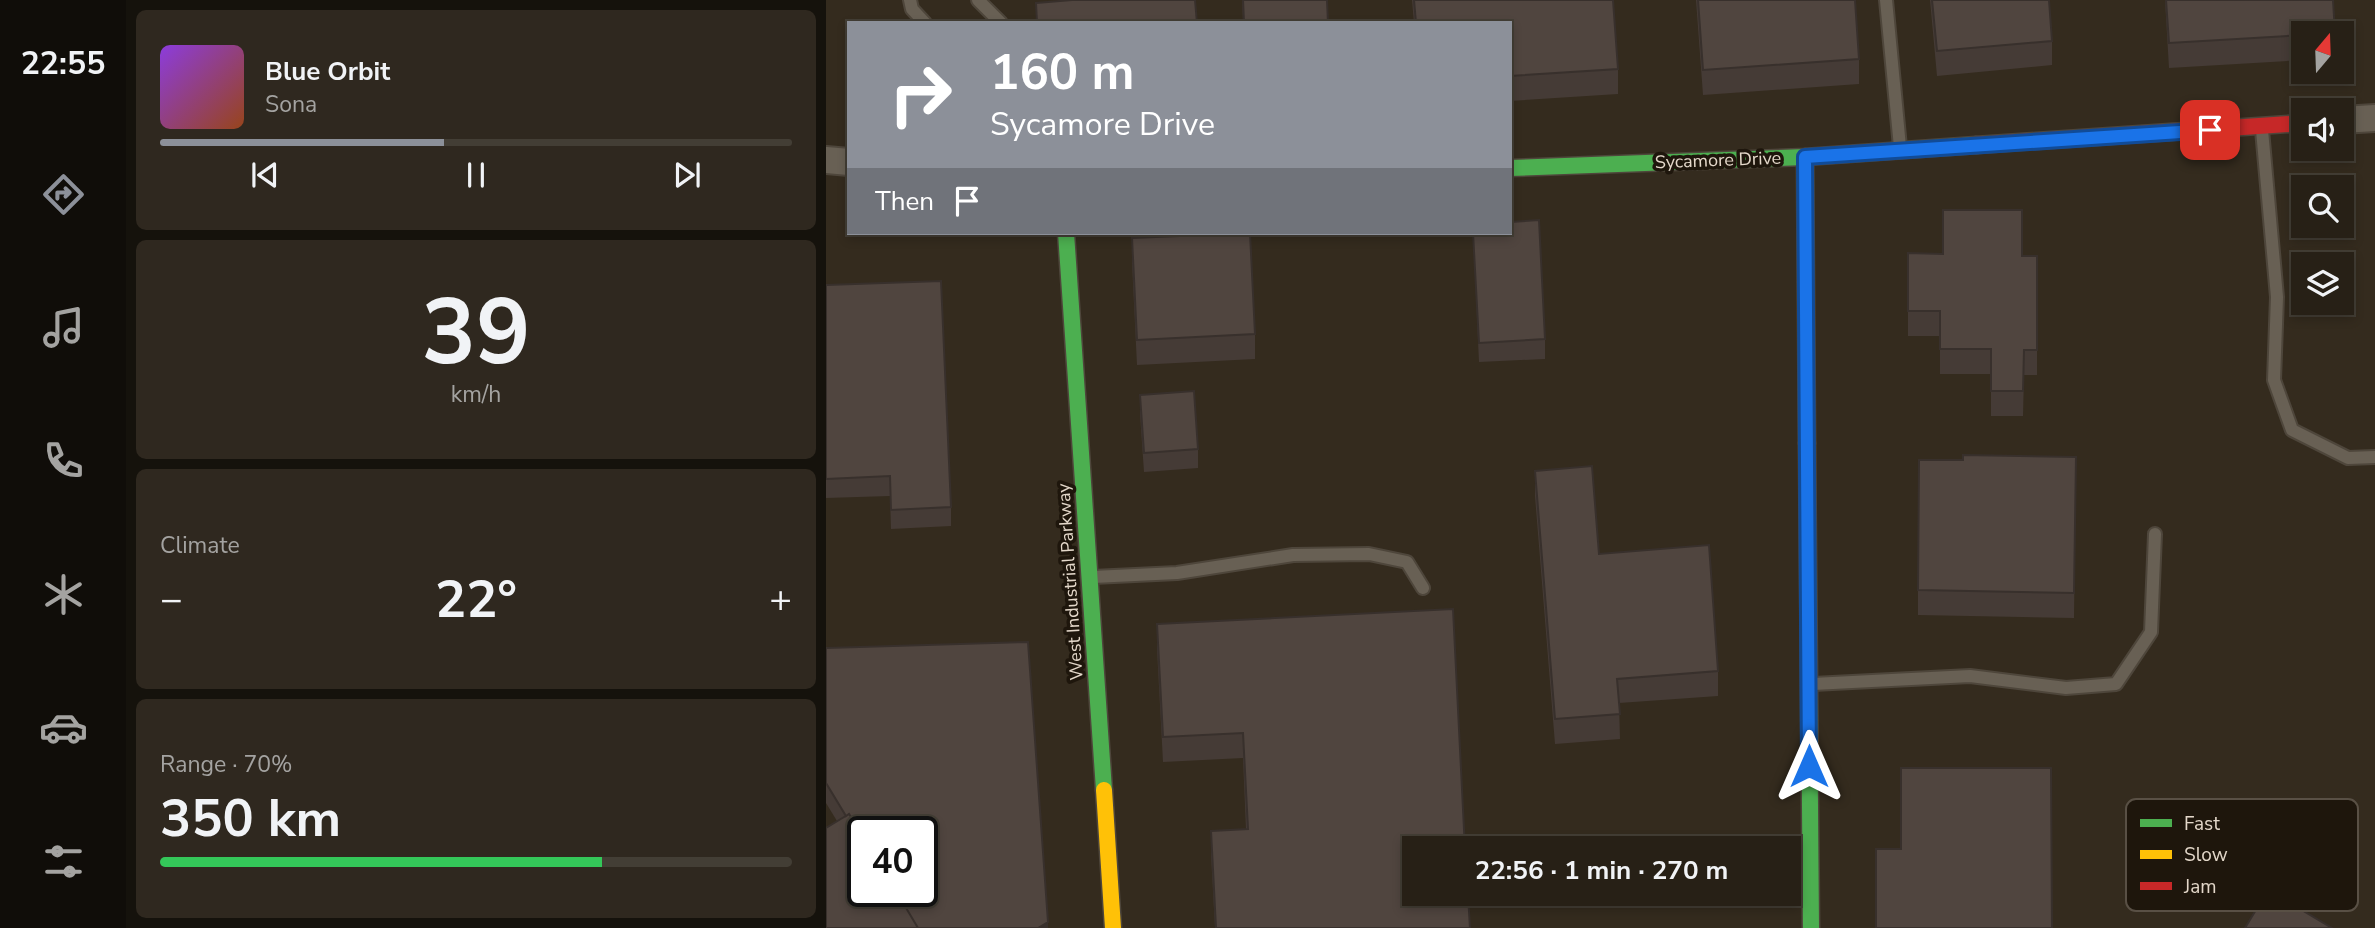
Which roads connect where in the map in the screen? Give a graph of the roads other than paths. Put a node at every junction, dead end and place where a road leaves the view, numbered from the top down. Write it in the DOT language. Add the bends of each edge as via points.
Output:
graph roads {
  1 [pos="910,0"];
  2 [pos="978,0"];
  3 [pos="1886,0"];
  4 [pos="923,21"];
  5 [pos="999,21"];
  6 [pos="2375,118"];
  7 [pos="2354,119"];
  8 [pos="2291,124"];
  9 [pos="2262,127"];
  10 [pos="1900,150"];
  11 [pos="1805,157"];
  12 [pos="826,160"];
  13 [pos="847,162"];
  14 [pos="1512,168"];
  15 [pos="1066,235"];
  16 [pos="2375,457"];
  17 [pos="2155,534"];
  18 [pos="1090,577"];
  19 [pos="1423,588"];
  20 [pos="1809,685"];
  21 [pos="1113,928"];
  22 [pos="1811,928"];
  1 -- 4 [label="lane"];
  2 -- 5 [label="lane"];
  3 -- 10 [label="lane"];
  6 -- 7 [label="street"];
  8 -- 9 [label="street, Sycamore Drive"];
  9 -- 10 [label="street, Sycamore Drive"];
  9 -- 16 [label="lane" via="2277,297 2274,380 2292,430 2348,458"];
  10 -- 11 [label="street, Sycamore Drive"];
  11 -- 14 [label="street, Sycamore Drive"];
  11 -- 20 [label="street"];
  12 -- 13 [label="street"];
  15 -- 18 [label="street, West Industrial Parkway"];
  17 -- 20 [label="lane" via="2151,632 2116,684 2066,688 1970,676"];
  18 -- 19 [label="lane" via="1177,573 1293,555 1369,554 1407,562"];
  18 -- 21 [label="street, West Industrial Parkway"];
  20 -- 22 [label="street"];
}
